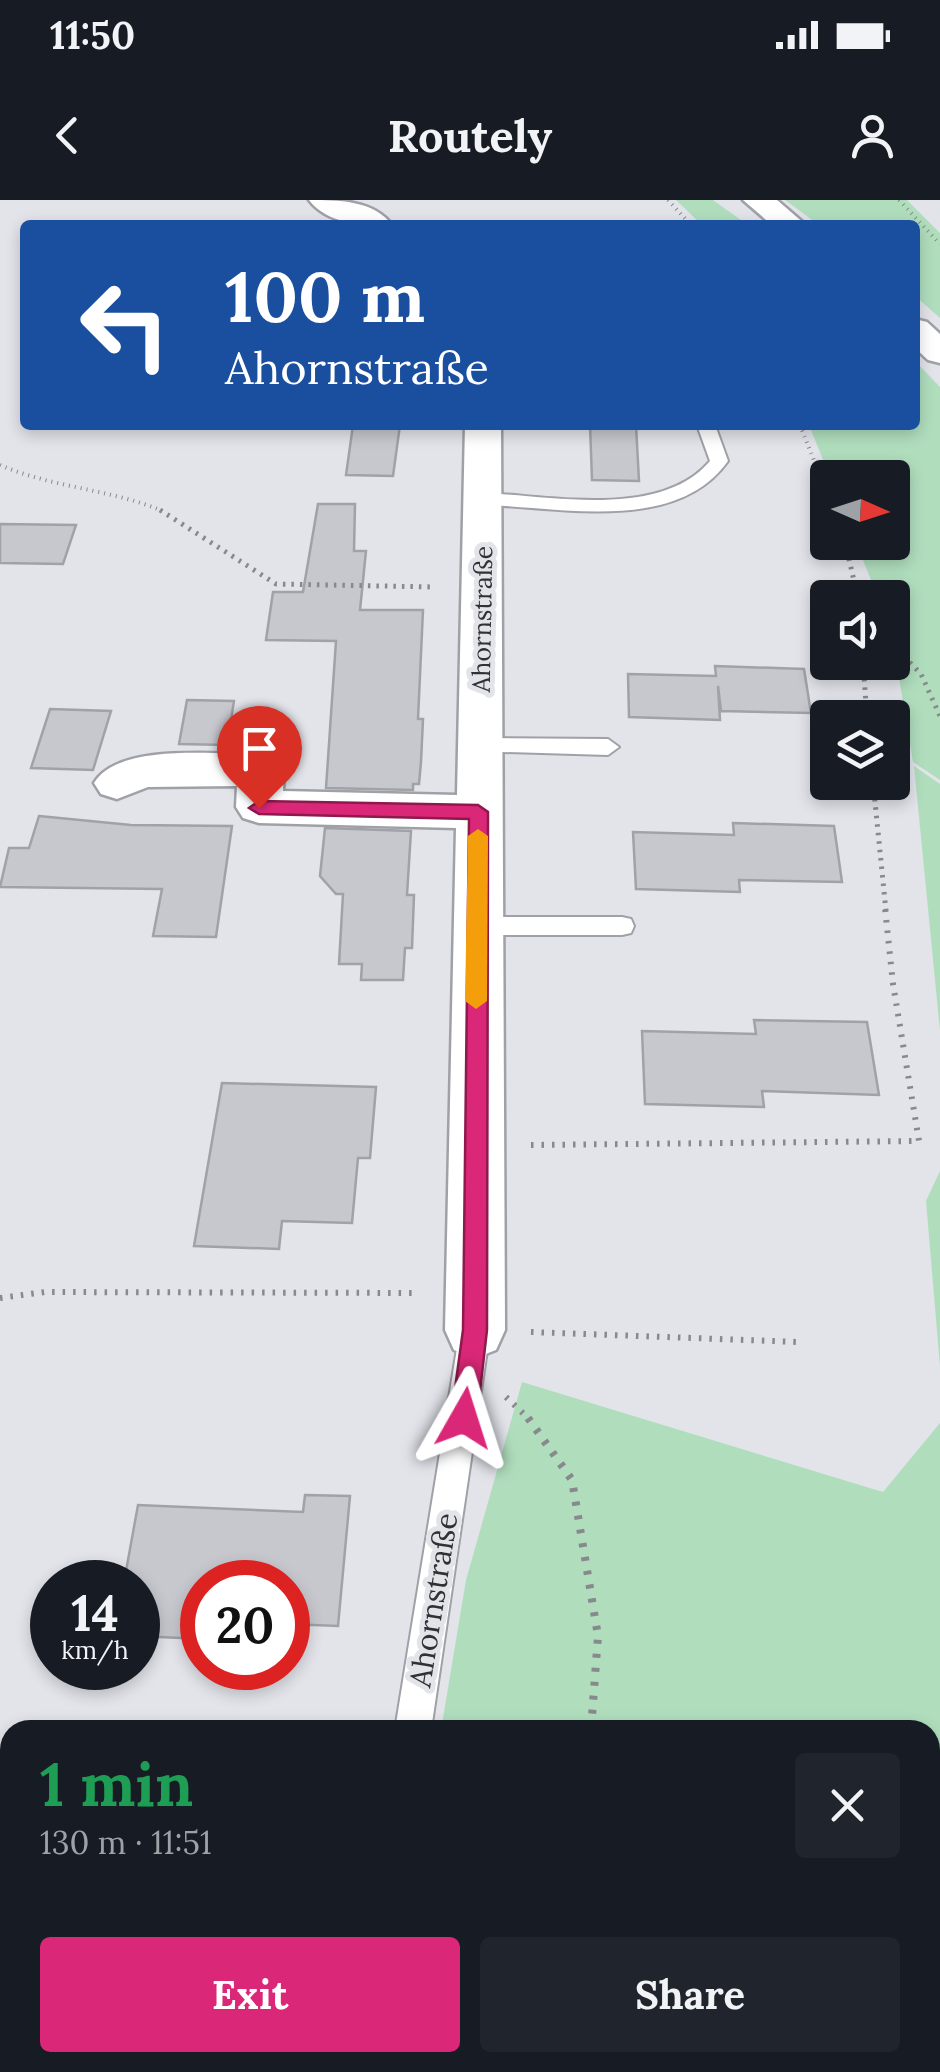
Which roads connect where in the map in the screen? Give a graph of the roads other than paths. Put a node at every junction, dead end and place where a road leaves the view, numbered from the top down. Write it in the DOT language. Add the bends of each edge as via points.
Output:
graph roads {
  1 [pos="758,200"];
  2 [pos="331,201"];
  3 [pos="368,220"];
  4 [pos="785,220"];
  5 [pos="920,334"];
  6 [pos="940,353"];
  7 [pos="483,430"];
  8 [pos="708,430"];
  9 [pos="484,499"];
  10 [pos="479,746"];
  11 [pos="608,747"];
  12 [pos="118,783"];
  13 [pos="478,812"];
  14 [pos="477,926"];
  15 [pos="622,926"];
  16 [pos="473,1330"];
  17 [pos="414,1720"];
  1 -- 4 [label="street"];
  2 -- 3 [label="street"];
  5 -- 6 [label="street"];
  7 -- 9 [label="street, Ahornstraße"];
  8 -- 9 [label="lane" via="719,461 706,478 672,496"];
  9 -- 10 [label="street, Ahornstraße"];
  10 -- 11 [label="lane"];
  10 -- 13 [label="street, Ahornstraße"];
  12 -- 13 [label="street" via="160,769 261,770 259,808"];
  13 -- 14 [label="street, Ahornstraße"];
  14 -- 15 [label="lane"];
  14 -- 16 [label="street, Ahornstraße"];
  16 -- 17 [label="lane, Ahornstraße"];
}
